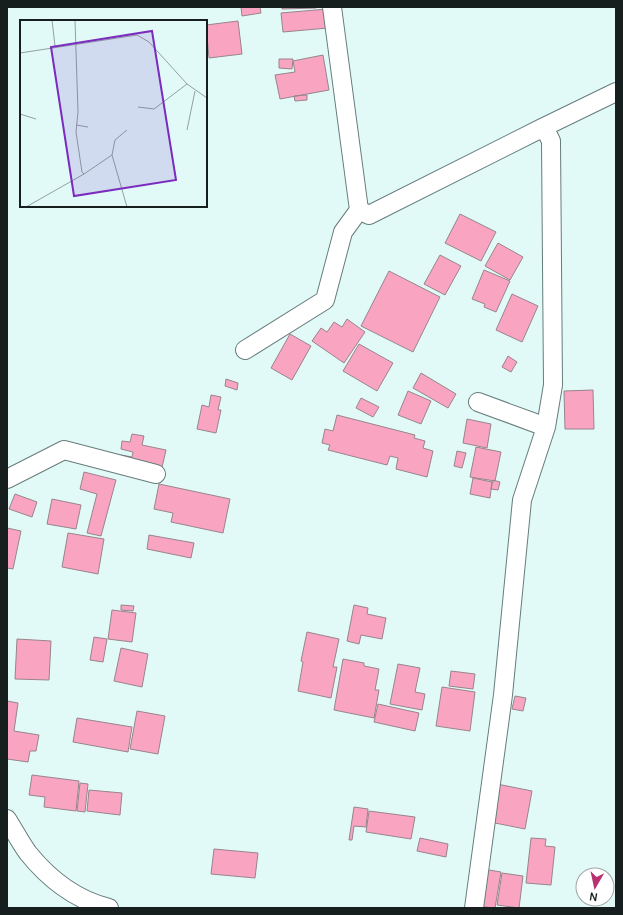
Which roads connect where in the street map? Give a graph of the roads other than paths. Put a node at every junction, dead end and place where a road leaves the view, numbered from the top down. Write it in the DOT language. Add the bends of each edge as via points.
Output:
graph roads {
  1 [pos="332,7"];
  2 [pos="616,92"];
  3 [pos="544,127"];
  4 [pos="359,210"];
  5 [pos="245,350"];
  6 [pos="478,402"];
  7 [pos="546,427"];
  8 [pos="156,474"];
  9 [pos="7,479"];
  10 [pos="7,819"];
  11 [pos="108,908"];
  12 [pos="474,908"];
  1 -- 4 [label="street"];
  2 -- 3 [label="street"];
  3 -- 4 [label="street" via="369,214"];
  3 -- 7 [label="street" via="551,141 553,385"];
  4 -- 5 [label="street" via="342,232 325,300"];
  6 -- 7 [label="street"];
  7 -- 12 [label="street" via="522,500 503,695"];
  8 -- 9 [label="street" via="64,450"];
  10 -- 11 [label="street" via="28,852 47,874 70,892"];
}
